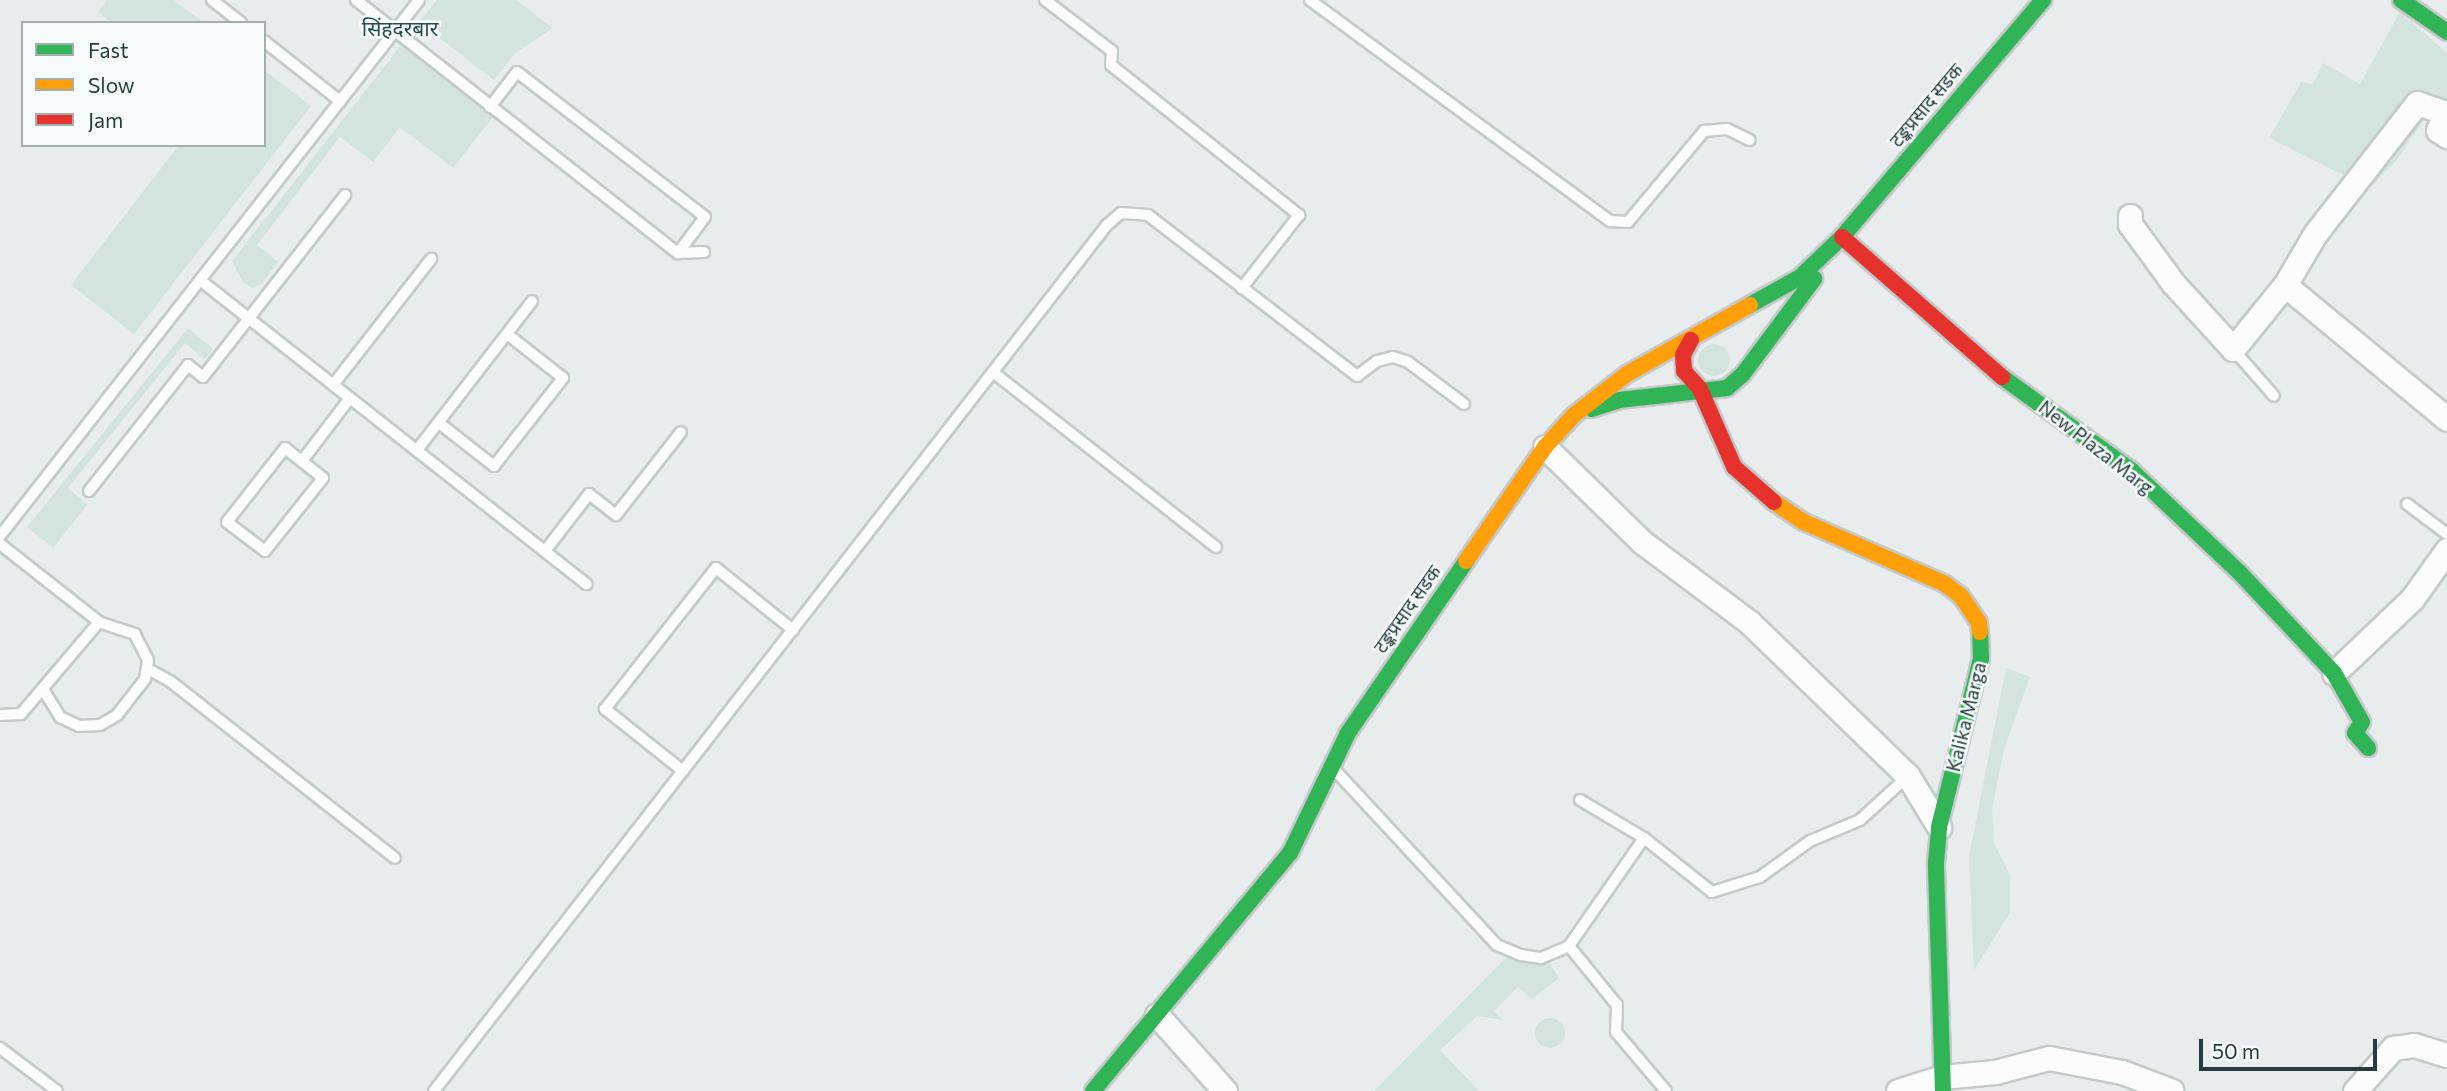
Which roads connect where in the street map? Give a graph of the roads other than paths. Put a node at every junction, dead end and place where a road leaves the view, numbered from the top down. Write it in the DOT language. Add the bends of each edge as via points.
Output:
graph roads {
  1 [pos="212,0"];
  2 [pos="356,0"];
  3 [pos="419,0"];
  4 [pos="1045,0"];
  5 [pos="1310,0"];
  6 [pos="2043,0"];
  7 [pos="2401,0"];
  8 [pos="238,21"];
  9 [pos="395,30"];
  10 [pos="2447,32"];
  11 [pos="266,43"];
  12 [pos="340,101"];
  13 [pos="490,107"];
  14 [pos="2447,136"];
  15 [pos="1750,140"];
  16 [pos="345,195"];
  17 [pos="2130,216"];
  18 [pos="1842,237"];
  19 [pos="704,252"];
  20 [pos="678,253"];
  21 [pos="431,260"];
  22 [pos="200,280"];
  23 [pos="2285,285"];
  24 [pos="1242,288"];
  25 [pos="532,301"];
  26 [pos="249,318"];
  27 [pos="1717,327"];
  28 [pos="507,334"];
  29 [pos="1691,340"];
  30 [pos="2233,349"];
  31 [pos="994,373"];
  32 [pos="1742,374"];
  33 [pos="334,385"];
  34 [pos="1700,389"];
  35 [pos="2274,396"];
  36 [pos="351,398"];
  37 [pos="1464,404"];
  38 [pos="1574,415"];
  39 [pos="2447,419"];
  40 [pos="439,423"];
  41 [pos="681,432"];
  42 [pos="1721,442"];
  43 [pos="1545,447"];
  44 [pos="417,450"];
  45 [pos="302,461"];
  46 [pos="89,491"];
  47 [pos="2407,504"];
  48 [pos="2447,534"];
  49 [pos="0,536"];
  50 [pos="0,544"];
  51 [pos="1216,547"];
  52 [pos="2447,550"];
  53 [pos="545,551"];
  54 [pos="587,584"];
  55 [pos="99,622"];
  56 [pos="793,630"];
  57 [pos="148,669"];
  58 [pos="2334,673"];
  59 [pos="44,691"];
  60 [pos="0,715"];
  61 [pos="2368,748"];
  62 [pos="1331,766"];
  63 [pos="683,771"];
  64 [pos="1908,776"];
  65 [pos="1580,800"];
  66 [pos="1939,827"];
  67 [pos="1644,838"];
  68 [pos="395,858"];
  69 [pos="1569,946"];
  70 [pos="1157,1015"];
  71 [pos="0,1048"];
  72 [pos="2447,1055"];
  73 [pos="1943,1084"];
  74 [pos="57,1091"];
  75 [pos="434,1091"];
  76 [pos="1093,1091"];
  77 [pos="1225,1091"];
  78 [pos="1666,1091"];
  79 [pos="1898,1091"];
  80 [pos="2172,1091"];
  81 [pos="2355,1091"];
  1 -- 8 [label="lane"];
  2 -- 9 [label="lane"];
  3 -- 9 [label="lane"];
  4 -- 24 [label="lane" via="1112,51 1111,65 1299,215"];
  5 -- 15 [label="lane" via="1610,221 1628,222 1704,131 1727,129"];
  6 -- 18 [label="street, टङ्कप्रसाद सडक"];
  7 -- 10 [label="street"];
  9 -- 12 [label="lane"];
  9 -- 13 [label="lane"];
  11 -- 12 [label="lane"];
  12 -- 22 [label="lane"];
  13 -- 20 [label="lane"];
  13 -- 20 [label="lane" via="517,72 606,140 705,217"];
  14 -- 23 [label="street" via="2438,130 2446,113 2417,103 2315,234"];
  16 -- 26 [label="lane"];
  17 -- 30 [label="street" via="2130,224 2173,283"];
  18 -- 27 [label="street, टङ्कप्रसाद सडक" via="1779,293"];
  18 -- 32 [label="street, टङ्कप्रसाद सडक"];
  18 -- 58 [label="street, New Plaza Marg" via="1985,365 2131,470 2239,572"];
  19 -- 20 [label="lane"];
  21 -- 33 [label="lane"];
  22 -- 26 [label="lane"];
  22 -- 49 [label="lane"];
  23 -- 30 [label="street"];
  23 -- 39 [label="street"];
  24 -- 31 [label="lane" via="1148,215 1121,213 1107,225"];
  24 -- 37 [label="lane" via="1357,376 1377,361 1393,357 1408,362"];
  25 -- 28 [label="lane"];
  26 -- 33 [label="lane"];
  26 -- 46 [label="lane" via="203,377 188,365"];
  27 -- 29 [label="street, टङ्कप्रसाद सडक"];
  27 -- 32 [label="street" via="1738,338 1746,356"];
  28 -- 40 [label="lane"];
  28 -- 40 [label="lane" via="563,378 494,466"];
  29 -- 34 [label="street" via="1683,355 1684,371"];
  29 -- 38 [label="street, टङ्कप्रसाद सडक" via="1647,361"];
  30 -- 35 [label="lane"];
  31 -- 51 [label="lane"];
  31 -- 56 [label="lane"];
  32 -- 34 [label="street, टङ्कप्रसाद सडक" via="1727,388"];
  32 -- 42 [label="street" via="1728,397"];
  33 -- 36 [label="lane"];
  34 -- 38 [label="street, टङ्कप्रसाद सडक" via="1619,400"];
  34 -- 42 [label="street, Kalika Marga"];
  36 -- 44 [label="lane"];
  36 -- 45 [label="lane"];
  38 -- 43 [label="street, टङ्कप्रसाद सडक"];
  40 -- 44 [label="lane"];
  41 -- 53 [label="lane" via="616,515 589,494"];
  42 -- 66 [label="street, Kalika Marga" via="1734,467 1765,496 1804,523 1945,584 1979,622 1981,658"];
  43 -- 62 [label="street, टङ्कप्रसाद सडक" via="1376,690"];
  43 -- 64 [label="street" via="1642,542 1749,622"];
  44 -- 53 [label="lane"];
  45 -- 45 [label="lane" via="285,448 227,522 265,551 323,478"];
  47 -- 48 [label="lane"];
  50 -- 55 [label="lane"];
  52 -- 58 [label="street" via="2412,599"];
  53 -- 54 [label="lane"];
  55 -- 57 [label="lane" via="135,634 145,650"];
  55 -- 59 [label="lane"];
  56 -- 63 [label="lane"];
  56 -- 63 [label="lane" via="716,569 605,709"];
  57 -- 59 [label="lane" via="117,715 100,725 79,726 60,717"];
  57 -- 68 [label="lane" via="170,681"];
  58 -- 61 [label="street, New Plaza Marg" via="2362,722 2355,733"];
  59 -- 60 [label="lane" via="21,714"];
  62 -- 69 [label="lane" via="1363,795 1497,945 1541,957"];
  62 -- 70 [label="street, टङ्कप्रसाद सडक" via="1290,853"];
  63 -- 75 [label="lane"];
  64 -- 66 [label="street"];
  64 -- 67 [label="lane" via="1860,820 1810,841 1760,877 1713,892"];
  65 -- 67 [label="lane"];
  66 -- 73 [label="street, Kalika Marga" via="1936,863"];
  67 -- 69 [label="lane"];
  69 -- 78 [label="lane" via="1617,1005 1616,1032"];
  70 -- 76 [label="street, टङ्कप्रसाद सडक"];
  70 -- 77 [label="street"];
  71 -- 74 [label="lane"];
  72 -- 81 [label="street" via="2414,1045 2393,1048"];
  73 -- 79 [label="street"];
  73 -- 80 [label="street" via="2049,1058 2122,1072"];
}
